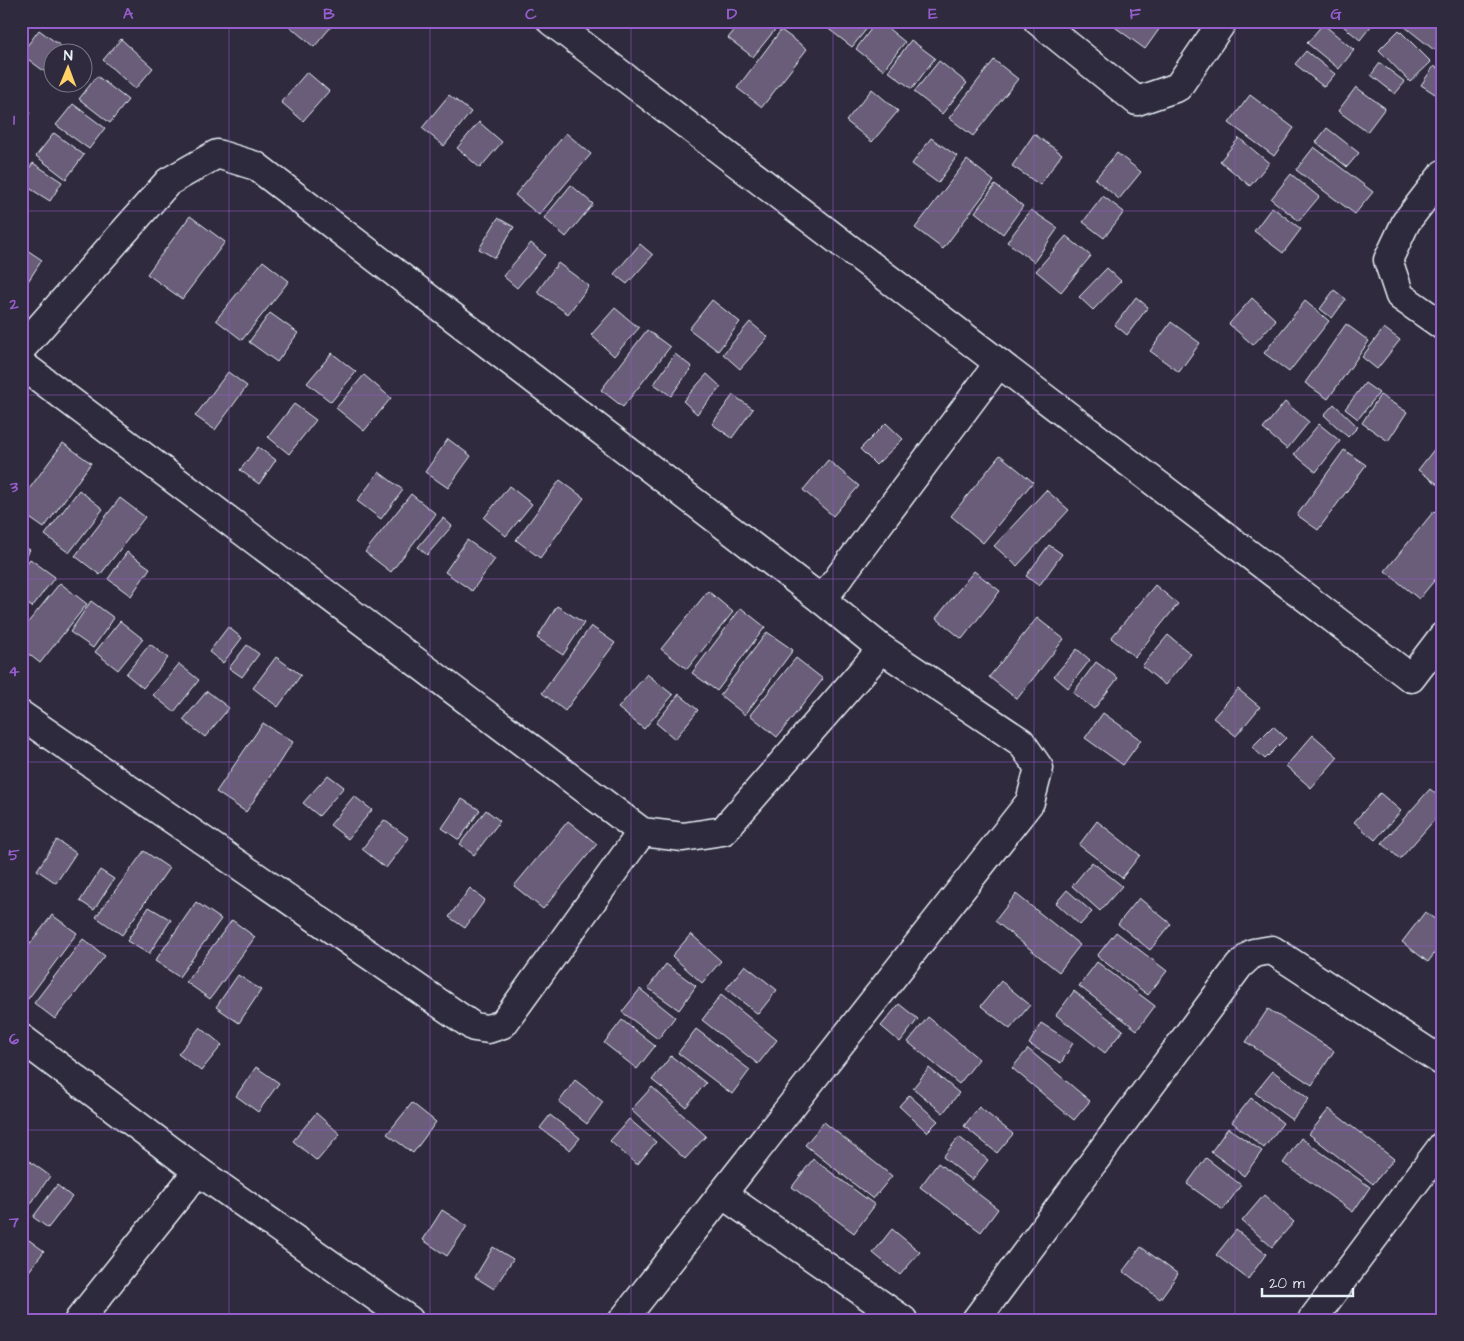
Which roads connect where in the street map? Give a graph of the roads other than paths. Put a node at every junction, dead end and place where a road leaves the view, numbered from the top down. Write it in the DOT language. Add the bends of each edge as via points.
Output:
graph roads {
  1 [pos="551,21"];
  2 [pos="1038,21"];
  3 [pos="1223,21"];
  4 [pos="1443,174"];
  5 [pos="1443,326"];
  6 [pos="21,349"];
  7 [pos="999,363"];
  8 [pos="21,364"];
  9 [pos="822,600"];
  10 [pos="1443,636"];
  11 [pos="882,649"];
  12 [pos="21,715"];
  13 [pos="642,832"];
  14 [pos="21,1038"];
  15 [pos="1443,1062"];
  16 [pos="1443,1145"];
  17 [pos="198,1171"];
  18 [pos="722,1194"];
  19 [pos="79,1320"];
  20 [pos="409,1320"];
  21 [pos="623,1320"];
  22 [pos="904,1320"];
  23 [pos="976,1320"];
  24 [pos="1312,1320"];
  1 -- 7 [label="street"];
  2 -- 3 [label="street" via="1137,101 1178,87"];
  4 -- 5 [label="street" via="1406,222 1388,260 1400,296"];
  6 -- 9 [label="street" via="168,182 217,154 256,166"];
  7 -- 9 [label="street"];
  7 -- 10 [label="street" via="1411,678"];
  8 -- 13 [label="street"];
  9 -- 11 [label="street"];
  11 -- 13 [label="street" via="723,831 683,837"];
  11 -- 18 [label="street" via="1021,742 1039,768 1030,802"];
  12 -- 13 [label="street" via="474,1027 488,1029 503,1024"];
  14 -- 17 [label="street"];
  15 -- 23 [label="street" via="1272,950 1252,953 1239,966"];
  16 -- 24 [label="street"];
  17 -- 19 [label="street"];
  17 -- 20 [label="street"];
  18 -- 21 [label="street"];
  18 -- 22 [label="street"];
}
